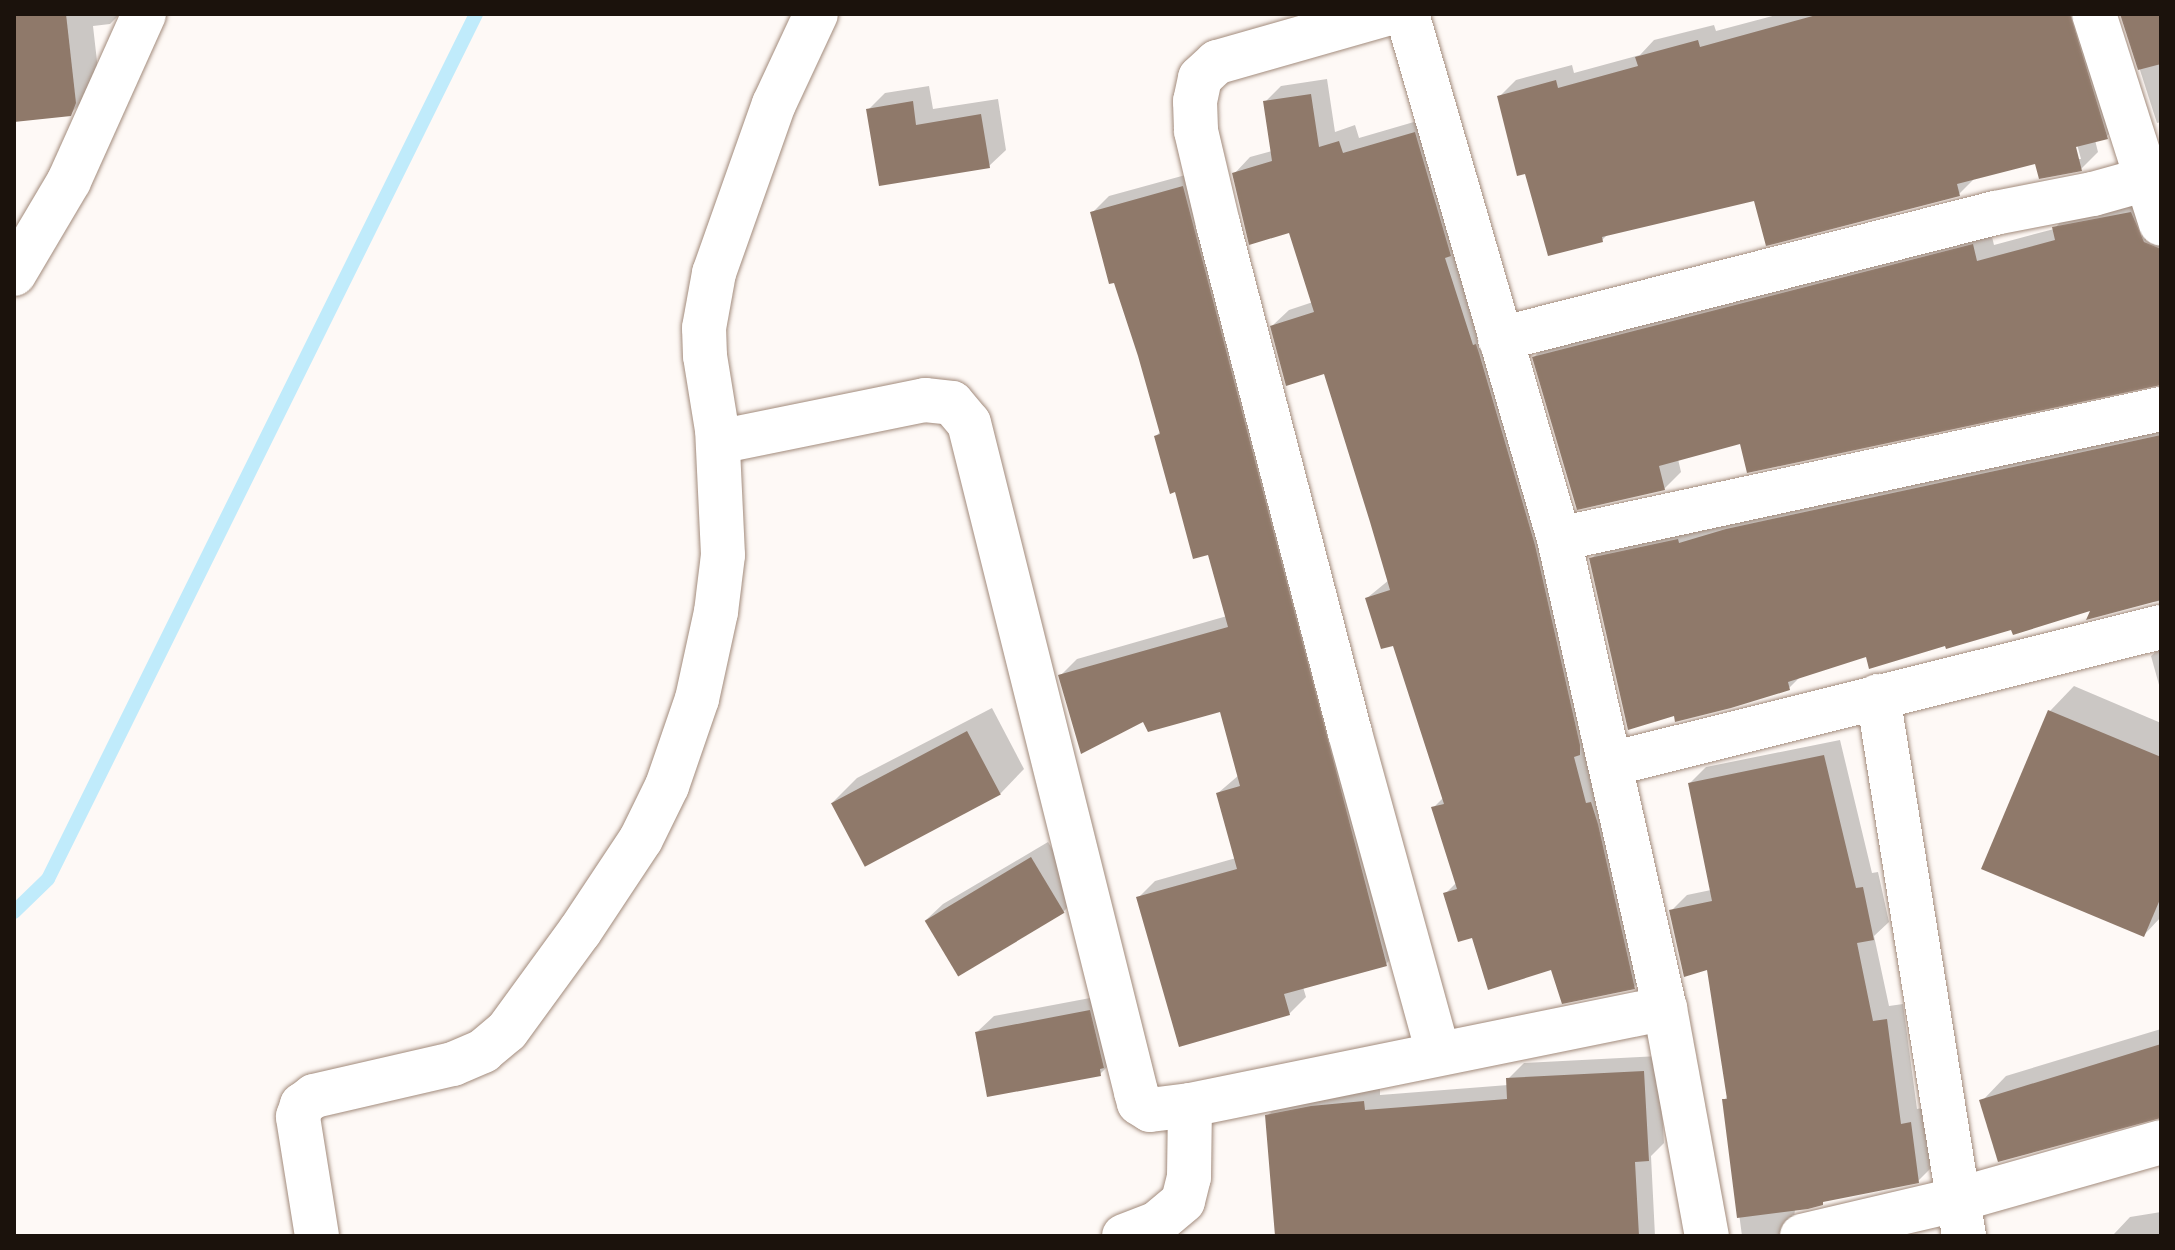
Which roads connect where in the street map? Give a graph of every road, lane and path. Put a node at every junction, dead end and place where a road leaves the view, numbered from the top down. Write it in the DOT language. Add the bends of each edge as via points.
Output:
graph roads {
  1 [pos="144,14"];
  2 [pos="816,14"];
  3 [pos="1386,14"];
  4 [pos="1407,14"];
  5 [pos="2094,14"];
  6 [pos="2154,177"];
  7 [pos="2161,224"];
  8 [pos="14,274"];
  9 [pos="1500,339"];
  10 [pos="2161,409"];
  11 [pos="718,442"];
  12 [pos="1559,539"];
  13 [pos="2161,627"];
  14 [pos="1878,696"];
  15 [pos="1611,764"];
  16 [pos="1665,1008"];
  17 [pos="1438,1052"];
  18 [pos="1190,1105"];
  19 [pos="2161,1142"];
  20 [pos="1962,1217"];
  21 [pos="317,1236"];
  22 [pos="1124,1236"];
  23 [pos="1707,1236"];
  24 [pos="1802,1236"];
  1 -- 8 [label="street" via="69,181"];
  2 -- 11 [label="street" via="774,104 714,273 704,328"];
  3 -- 17 [label="street" via="1217,62 1200,78 1196,131 1350,733"];
  4 -- 9 [label="street"];
  5 -- 6 [label="street"];
  6 -- 7 [label="street"];
  6 -- 9 [label="street"];
  9 -- 12 [label="street"];
  10 -- 12 [label="street"];
  11 -- 18 [label="street" via="925,400 952,403 969,423 1139,1103 1150,1110"];
  11 -- 21 [label="street" via="723,555 716,612 697,699 655,814 580,931 507,1031 483,1051 453,1064 314,1096 302,1105 298,1117"];
  12 -- 15 [label="street"];
  13 -- 14 [label="street"];
  14 -- 15 [label="street"];
  14 -- 20 [label="street"];
  15 -- 16 [label="street"];
  16 -- 17 [label="street"];
  16 -- 23 [label="street"];
  17 -- 18 [label="street"];
  18 -- 22 [label="street" via="1189,1177 1183,1201 1156,1224"];
  19 -- 20 [label="street"];
  20 -- 24 [label="street"];
}
